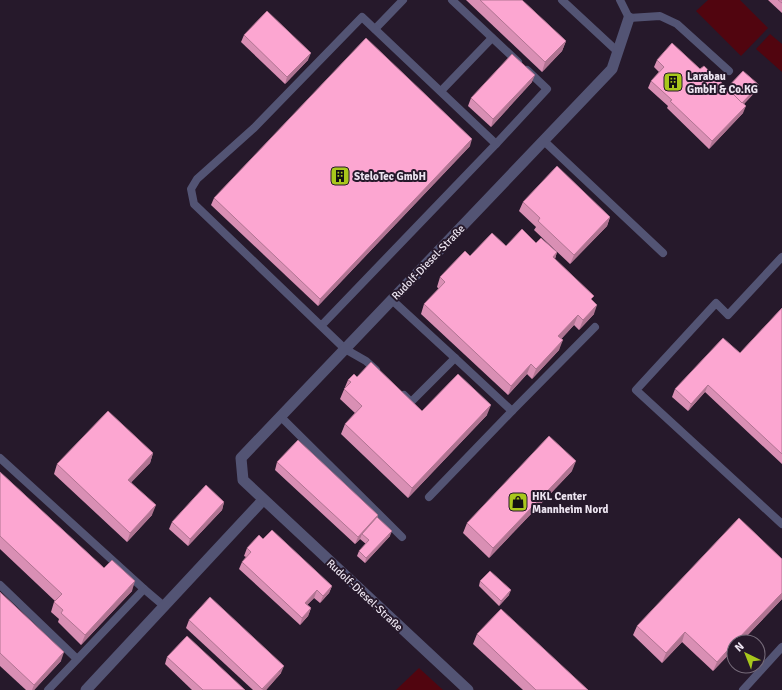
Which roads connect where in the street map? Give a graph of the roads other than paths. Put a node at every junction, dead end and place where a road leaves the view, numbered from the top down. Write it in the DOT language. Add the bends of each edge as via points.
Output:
graph roads {
  1 [pos="403,0"];
  2 [pos="452,0"];
  3 [pos="562,0"];
  4 [pos="620,0"];
  5 [pos="629,18"];
  6 [pos="375,29"];
  7 [pos="492,38"];
  8 [pos="618,52"];
  9 [pos="730,71"];
  10 [pos="441,91"];
  11 [pos="544,141"];
  12 [pos="496,144"];
  13 [pos="663,253"];
  14 [pos="782,257"];
  15 [pos="392,300"];
  16 [pos="321,326"];
  17 [pos="595,327"];
  18 [pos="345,349"];
  19 [pos="455,358"];
  20 [pos="383,376"];
  21 [pos="400,391"];
  22 [pos="512,411"];
  23 [pos="281,417"];
  24 [pos="0,458"];
  25 [pos="429,497"];
  26 [pos="264,500"];
  27 [pos="782,524"];
  28 [pos="402,537"];
  29 [pos="0,585"];
  30 [pos="144,589"];
  31 [pos="164,606"];
  32 [pos="782,647"];
  33 [pos="77,659"];
  34 [pos="48,690"];
  35 [pos="86,690"];
  36 [pos="468,690"];
  37 [pos="743,690"];
  1 -- 6 [label="lane"];
  2 -- 7 [label="lane"];
  3 -- 8 [label="lane"];
  4 -- 5 [label="lane"];
  5 -- 8 [label="street, Rudolf-Diesel-Straße"];
  5 -- 9 [label="lane" via="660,16 677,24"];
  6 -- 10 [label="lane"];
  6 -- 16 [label="lane" via="362,17 254,128 197,179 190,189 194,204"];
  7 -- 10 [label="lane"];
  7 -- 12 [label="lane" via="547,89"];
  8 -- 11 [label="street, Rudolf-Diesel-Straße" via="612,69"];
  10 -- 12 [label="lane"];
  11 -- 13 [label="lane"];
  11 -- 15 [label="street, Rudolf-Diesel-Straße"];
  12 -- 16 [label="lane"];
  14 -- 27 [label="lane" via="728,315 716,304 636,390"];
  15 -- 18 [label="street, Rudolf-Diesel-Straße"];
  15 -- 19 [label="lane"];
  16 -- 18 [label="lane"];
  17 -- 22 [label="lane"];
  18 -- 20 [label="lane" via="366,361"];
  18 -- 23 [label="street, Rudolf-Diesel-Straße"];
  19 -- 21 [label="lane" via="411,402"];
  19 -- 22 [label="lane"];
  22 -- 25 [label="lane"];
  23 -- 26 [label="street, Rudolf-Diesel-Straße" via="241,458 243,480"];
  23 -- 28 [label="lane"];
  24 -- 30 [label="lane"];
  26 -- 31 [label="street"];
  26 -- 36 [label="street, Rudolf-Diesel-Straße"];
  29 -- 33 [label="lane"];
  30 -- 31 [label="lane"];
  30 -- 33 [label="lane"];
  31 -- 35 [label="street"];
  32 -- 37 [label="lane"];
  33 -- 34 [label="lane"];
}
